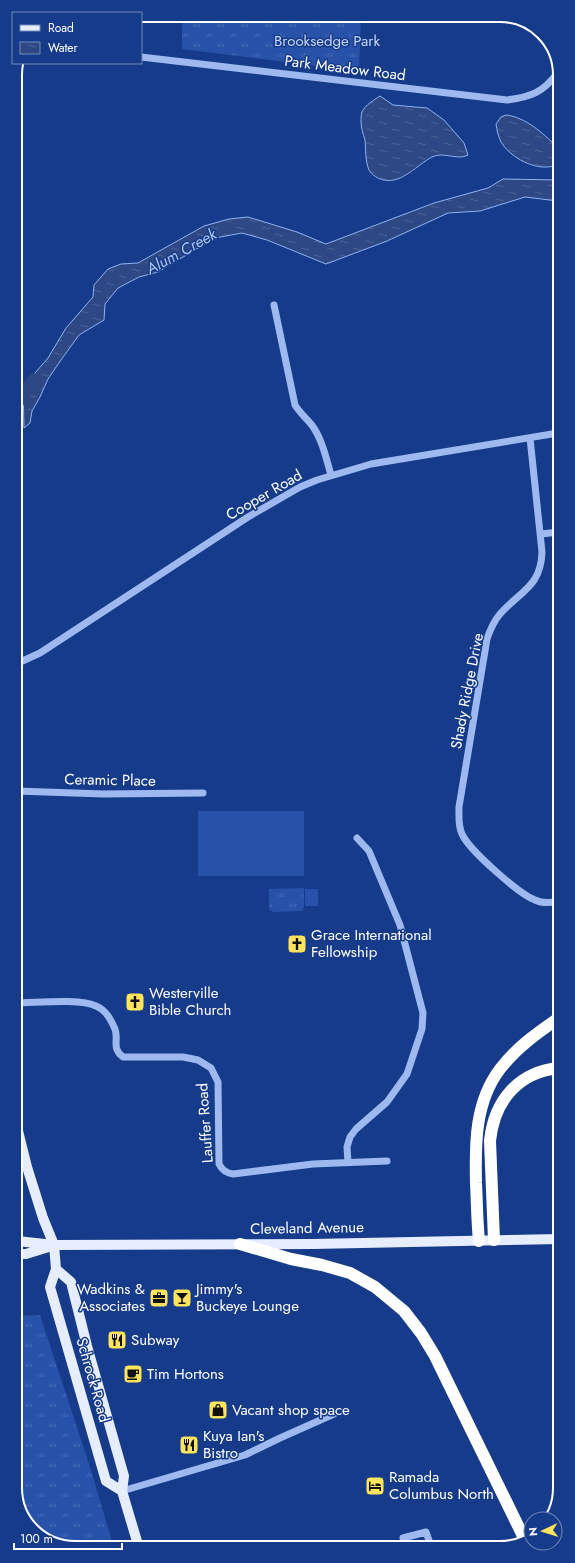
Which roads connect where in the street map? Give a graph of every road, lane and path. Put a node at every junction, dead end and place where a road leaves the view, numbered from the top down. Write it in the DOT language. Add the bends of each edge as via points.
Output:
graph roads {
  1 [pos="142,57"];
  2 [pos="553,78"];
  3 [pos="274,305"];
  4 [pos="553,434"];
  5 [pos="530,438"];
  6 [pos="331,475"];
  7 [pos="553,533"];
  8 [pos="541,534"];
  9 [pos="22,661"];
  10 [pos="22,791"];
  11 [pos="203,794"];
  12 [pos="358,838"];
  13 [pos="553,902"];
  14 [pos="22,1003"];
  15 [pos="553,1022"];
  16 [pos="553,1070"];
  17 [pos="22,1147"];
  18 [pos="387,1161"];
  19 [pos="348,1162"];
  20 [pos="553,1239"];
  21 [pos="478,1240"];
  22 [pos="494,1240"];
  23 [pos="22,1242"];
  24 [pos="240,1244"];
  25 [pos="54,1245"];
  26 [pos="22,1254"];
  27 [pos="56,1269"];
  28 [pos="334,1414"];
  29 [pos="122,1491"];
  30 [pos="523,1536"];
  31 [pos="137,1541"];
  32 [pos="404,1541"];
  33 [pos="429,1541"];
  1 -- 2 [label="street, Park Meadow Road" via="507,100 527,97 545,88"];
  3 -- 6 [label="street" via="295,405 317,434"];
  4 -- 5 [label="street, Cooper Road"];
  5 -- 6 [label="street, Cooper Road" via="372,464"];
  5 -- 8 [label="street, Shady Ridge Drive"];
  6 -- 9 [label="street, Cooper Road" via="300,487 267,505 40,653"];
  7 -- 8 [label="street"];
  8 -- 13 [label="street, Shady Ridge Drive" via="541,570 531,585 500,614 487,639 459,807 460,829 467,842 522,893 542,903"];
  10 -- 11 [label="street, Ceramic Place"];
  12 -- 19 [label="street" via="369,851 400,925 423,1013 422,1029 407,1074 387,1102 350,1137 347,1147"];
  14 -- 19 [label="street, Lauffer Road" via="80,1002 96,1006 109,1016 116,1032 116,1048 123,1057 183,1057 198,1060 211,1068 218,1082 219,1164 227,1173"];
  15 -- 21 [label="highway" via="526,1041 499,1070 480,1110 475,1153"];
  16 -- 22 [label="highway" via="519,1082 507,1095 491,1128"];
  17 -- 25 [label="main road, Schrock Road" via="43,1218"];
  18 -- 19 [label="street, Lauffer Road"];
  20 -- 22 [label="main road, Cleveland Avenue"];
  21 -- 22 [label="main road, Cleveland Avenue"];
  21 -- 24 [label="main road, Cleveland Avenue"];
  23 -- 25 [label="main road"];
  24 -- 25 [label="main road, Cleveland Avenue"];
  24 -- 30 [label="highway" via="350,1273 375,1287 404,1311 435,1356"];
  25 -- 26 [label="main road"];
  25 -- 27 [label="main road, Schrock Road"];
  27 -- 29 [label="main road, Schrock Road" via="71,1282 124,1476"];
  27 -- 29 [label="main road, Schrock Road" via="50,1287 106,1482"];
  28 -- 29 [label="street" via="246,1455"];
  29 -- 31 [label="main road, Schrock Road"];
  32 -- 33 [label="street" via="403,1538 426,1532"];
}
